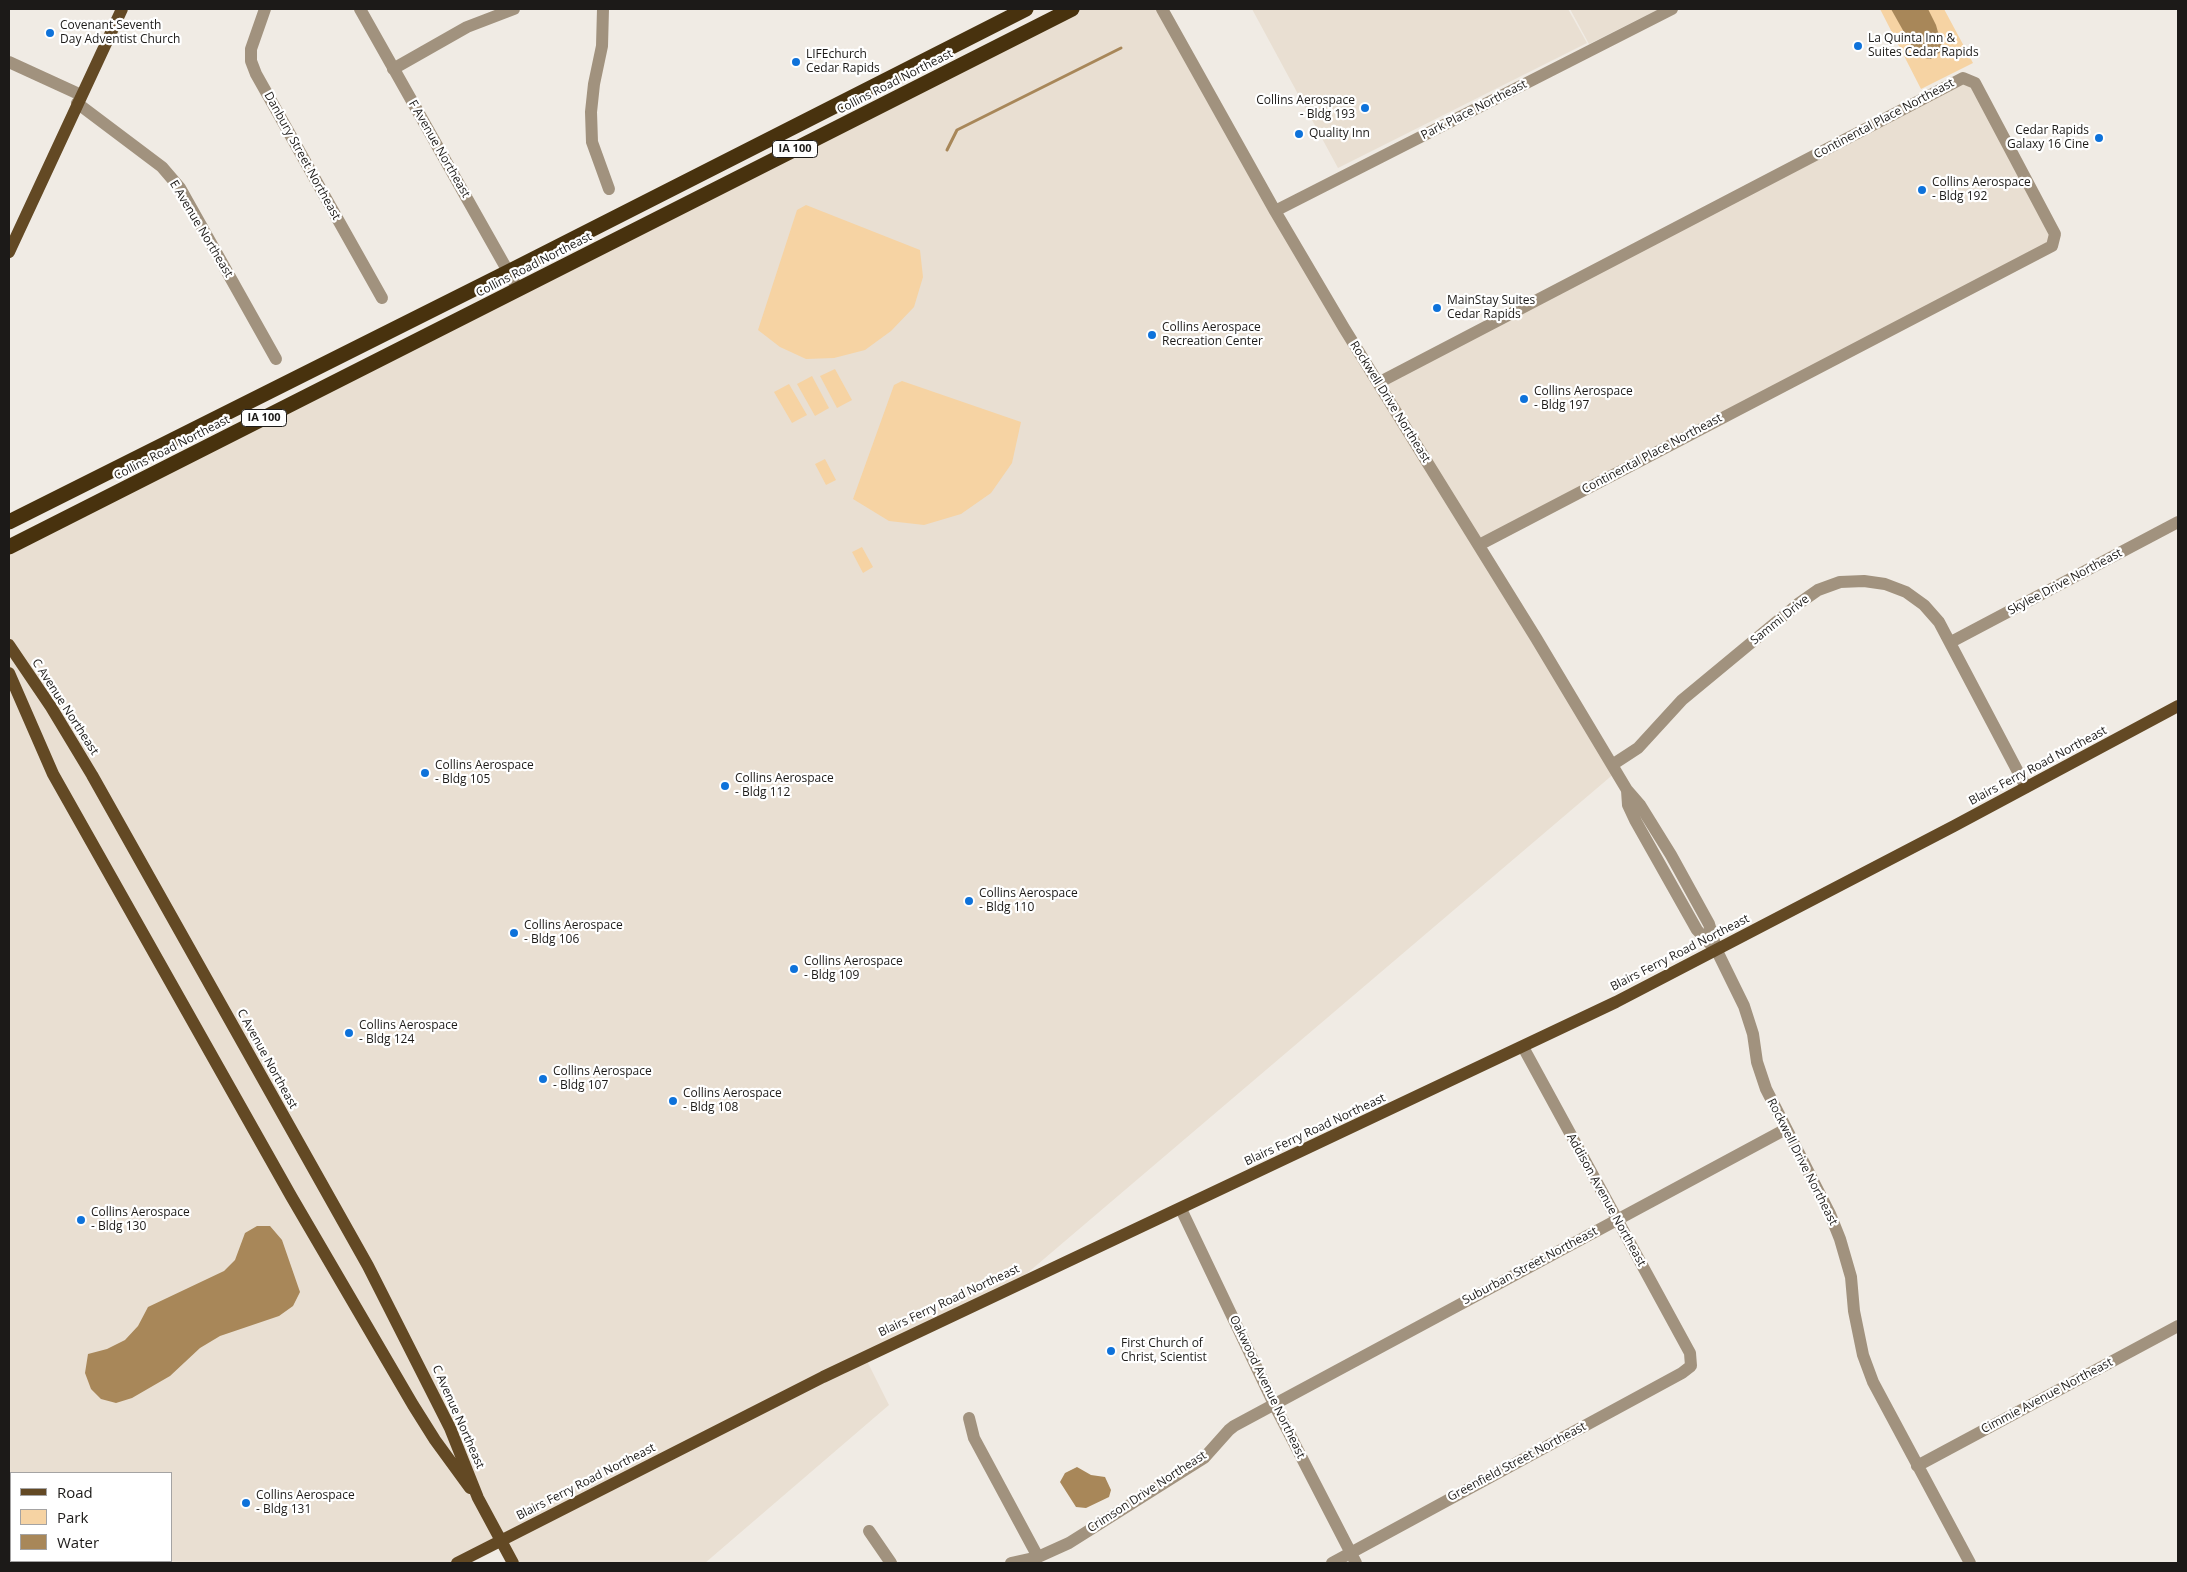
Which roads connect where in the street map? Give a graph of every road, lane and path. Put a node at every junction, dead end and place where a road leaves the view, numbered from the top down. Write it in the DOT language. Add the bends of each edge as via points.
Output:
graph roads {
  1 [pos="122,9"];
  2 [pos="265,9"];
  3 [pos="360,9"];
  4 [pos="514,9"];
  5 [pos="602,9"];
  6 [pos="1026,9"];
  7 [pos="1072,9"];
  8 [pos="1162,9"];
  9 [pos="1672,9"];
  10 [pos="9,62"];
  11 [pos="393,69"];
  12 [pos="79,99"];
  13 [pos="609,189"];
  14 [pos="1275,211"];
  15 [pos="9,252"];
  16 [pos="508,272"];
  17 [pos="518,289"];
  18 [pos="382,298"];
  19 [pos="276,359"];
  20 [pos="1378,383"];
  21 [pos="9,522"];
  22 [pos="2178,522"];
  23 [pos="1479,544"];
  24 [pos="9,547"];
  25 [pos="1951,642"];
  26 [pos="9,646"];
  27 [pos="9,673"];
  28 [pos="2178,706"];
  29 [pos="1612,765"];
  30 [pos="2026,788"];
  31 [pos="1716,951"];
  32 [pos="1523,1047"];
  33 [pos="1786,1129"];
  34 [pos="1180,1209"];
  35 [pos="1617,1219"];
  36 [pos="2178,1326"];
  37 [pos="1690,1353"];
  38 [pos="1274,1404"];
  39 [pos="968,1418"];
  40 [pos="1917,1466"];
  41 [pos="478,1498"];
  42 [pos="869,1531"];
  43 [pos="501,1541"];
  44 [pos="1038,1557"];
  45 [pos="1353,1558"];
  46 [pos="456,1563"];
  47 [pos="513,1563"];
  48 [pos="891,1563"];
  49 [pos="1011,1563"];
  50 [pos="1332,1563"];
  51 [pos="1970,1563"];
  1 -- 12 [label="main road"];
  2 -- 18 [label="street, Danbury Street Northeast" via="251,49 256,74"];
  3 -- 11 [label="street, F Avenue Northeast"];
  4 -- 11 [label="street" via="467,27"];
  5 -- 13 [label="street" via="602,46 594,84 592,142"];
  6 -- 16 [label="highway, Collins Road Northeast / IA 100"];
  7 -- 17 [label="highway, Collins Road Northeast / IA 100"];
  8 -- 14 [label="street, Rockwell Drive Northeast"];
  9 -- 14 [label="street, Park Place Northeast"];
  10 -- 12 [label="street, E Avenue Northeast"];
  11 -- 16 [label="street, F Avenue Northeast"];
  12 -- 15 [label="main road"];
  12 -- 19 [label="street, E Avenue Northeast" via="162,167 180,188"];
  14 -- 20 [label="street, Rockwell Drive Northeast"];
  16 -- 17 [label="street, F Avenue Northeast"];
  16 -- 21 [label="highway, Collins Road Northeast / IA 100"];
  17 -- 24 [label="highway, Collins Road Northeast / IA 100"];
  20 -- 23 [label="street, Rockwell Drive Northeast"];
  20 -- 23 [label="street, Continental Place Northeast" via="1963,78 1975,83 2054,234 2052,246"];
  22 -- 25 [label="street, Skylee Drive Northeast"];
  23 -- 29 [label="street, Rockwell Drive Northeast"];
  25 -- 29 [label="street, Sammi Drive" via="1924,605 1906,592 1885,584 1840,582 1798,604 1682,700 1638,748"];
  25 -- 30 [label="street, Sammi Drive"];
  26 -- 41 [label="main road, C Avenue Northeast" via="92,775 368,1266 450,1428"];
  27 -- 41 [label="main road, C Avenue Northeast" via="53,774 296,1204 413,1406"];
  28 -- 30 [label="main road, Blairs Ferry Road Northeast"];
  29 -- 31 [label="street, Rockwell Drive Northeast" via="1626,790 1628,805 1639,828 1697,930"];
  30 -- 31 [label="main road, Blairs Ferry Road Northeast"];
  31 -- 32 [label="main road, Blairs Ferry Road Northeast"];
  31 -- 33 [label="street, Rockwell Drive Northeast" via="1744,1006 1766,1089"];
  32 -- 34 [label="main road, Blairs Ferry Road Northeast"];
  32 -- 35 [label="street, Addison Avenue Northeast"];
  33 -- 35 [label="street, Suburban Street Northeast"];
  33 -- 40 [label="street, Rockwell Drive Northeast" via="1840,1239 1851,1276 1862,1355"];
  34 -- 38 [label="street, Oakwood Avenue Northeast"];
  34 -- 43 [label="main road, Blairs Ferry Road Northeast" via="832,1372"];
  35 -- 37 [label="street, Addison Avenue Northeast"];
  35 -- 38 [label="street, Suburban Street Northeast"];
  36 -- 40 [label="street, Cimmie Avenue Northeast"];
  37 -- 45 [label="street, Greenfield Street Northeast" via="1690,1366 1682,1373"];
  38 -- 44 [label="street, Crimson Drive Northeast" via="1229,1430 1204,1458 1069,1543"];
  38 -- 45 [label="street, Oakwood Avenue Northeast"];
  39 -- 44 [label="street" via="974,1438"];
  40 -- 51 [label="street, Rockwell Drive Northeast"];
  41 -- 43 [label="main road, C Avenue Northeast"];
  42 -- 48 [label="street"];
  43 -- 46 [label="main road, Blairs Ferry Road Northeast"];
  43 -- 47 [label="main road, C Avenue Northeast"];
  44 -- 49 [label="street, Crimson Drive Northeast"];
  45 -- 50 [label="street, Greenfield Street Northeast"];
}
